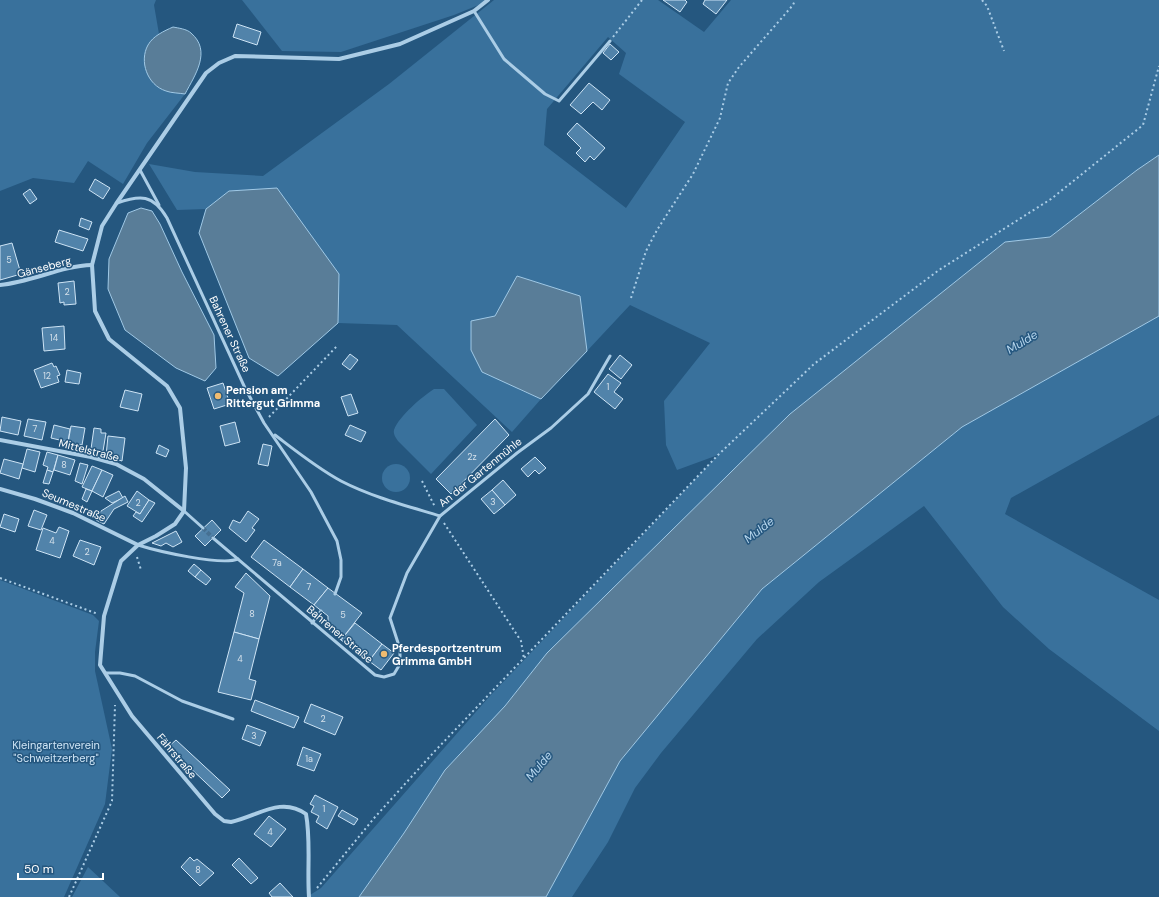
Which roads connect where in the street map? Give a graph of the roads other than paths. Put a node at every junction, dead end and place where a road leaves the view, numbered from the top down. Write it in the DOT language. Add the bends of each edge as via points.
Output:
graph roads {
  1 [pos="488,0"];
  2 [pos="474,11"];
  3 [pos="610,41"];
  4 [pos="139,169"];
  5 [pos="116,204"];
  6 [pos="160,206"];
  7 [pos="92,265"];
  8 [pos="0,285"];
  9 [pos="610,356"];
  10 [pos="272,433"];
  11 [pos="0,440"];
  12 [pos="0,489"];
  13 [pos="184,511"];
  14 [pos="440,516"];
  15 [pos="203,528"];
  16 [pos="213,538"];
  17 [pos="138,545"];
  18 [pos="238,559"];
  19 [pos="335,594"];
  20 [pos="321,611"];
  21 [pos="312,623"];
  22 [pos="106,673"];
  23 [pos="233,719"];
  24 [pos="309,897"];
  1 -- 2 [label="street"];
  2 -- 3 [label="lane" via="504,59 545,94 559,101"];
  2 -- 4 [label="street" via="400,44 339,59 235,56 219,63 206,73"];
  4 -- 5 [label="street"];
  4 -- 6 [label="lane, Bahrener Straße"];
  5 -- 6 [label="lane" via="141,198"];
  5 -- 7 [label="street" via="102,226"];
  6 -- 10 [label="lane, Bahrener Straße" via="245,388"];
  7 -- 8 [label="street, Gänseberg" via="72,267 20,284"];
  7 -- 13 [label="street" via="95,311 109,339 167,386 180,408 186,468"];
  9 -- 14 [label="lane, An der Gartenmühle" via="588,394 557,423"];
  10 -- 14 [label="lane, An der Gartenmühle" via="310,462 341,481 373,495"];
  10 -- 19 [label="lane, Bahrener Straße" via="311,492 337,541 341,577"];
  11 -- 13 [label="street, Mittelstraße" via="116,464 144,480"];
  12 -- 17 [label="street, Seumestraße" via="35,498 73,513"];
  13 -- 15 [label="lane"];
  13 -- 17 [label="street" via="174,524"];
  14 -- 21 [label="lane, Bahrener Straße" via="407,573 390,618 400,649 400,664 394,674 384,677 375,675"];
  16 -- 18 [label="lane, Bahrener Straße"];
  17 -- 18 [label="lane" via="218,561 232,562"];
  17 -- 22 [label="street, Fährstraße" via="121,561 104,616 100,665"];
  18 -- 21 [label="lane, Bahrener Straße"];
  20 -- 21 [label="lane"];
  22 -- 23 [label="lane" via="135,676 182,701"];
  22 -- 24 [label="street, Fährstraße" via="132,716 215,814 224,821 238,820 280,806 297,808 306,814 309,832"];
}
